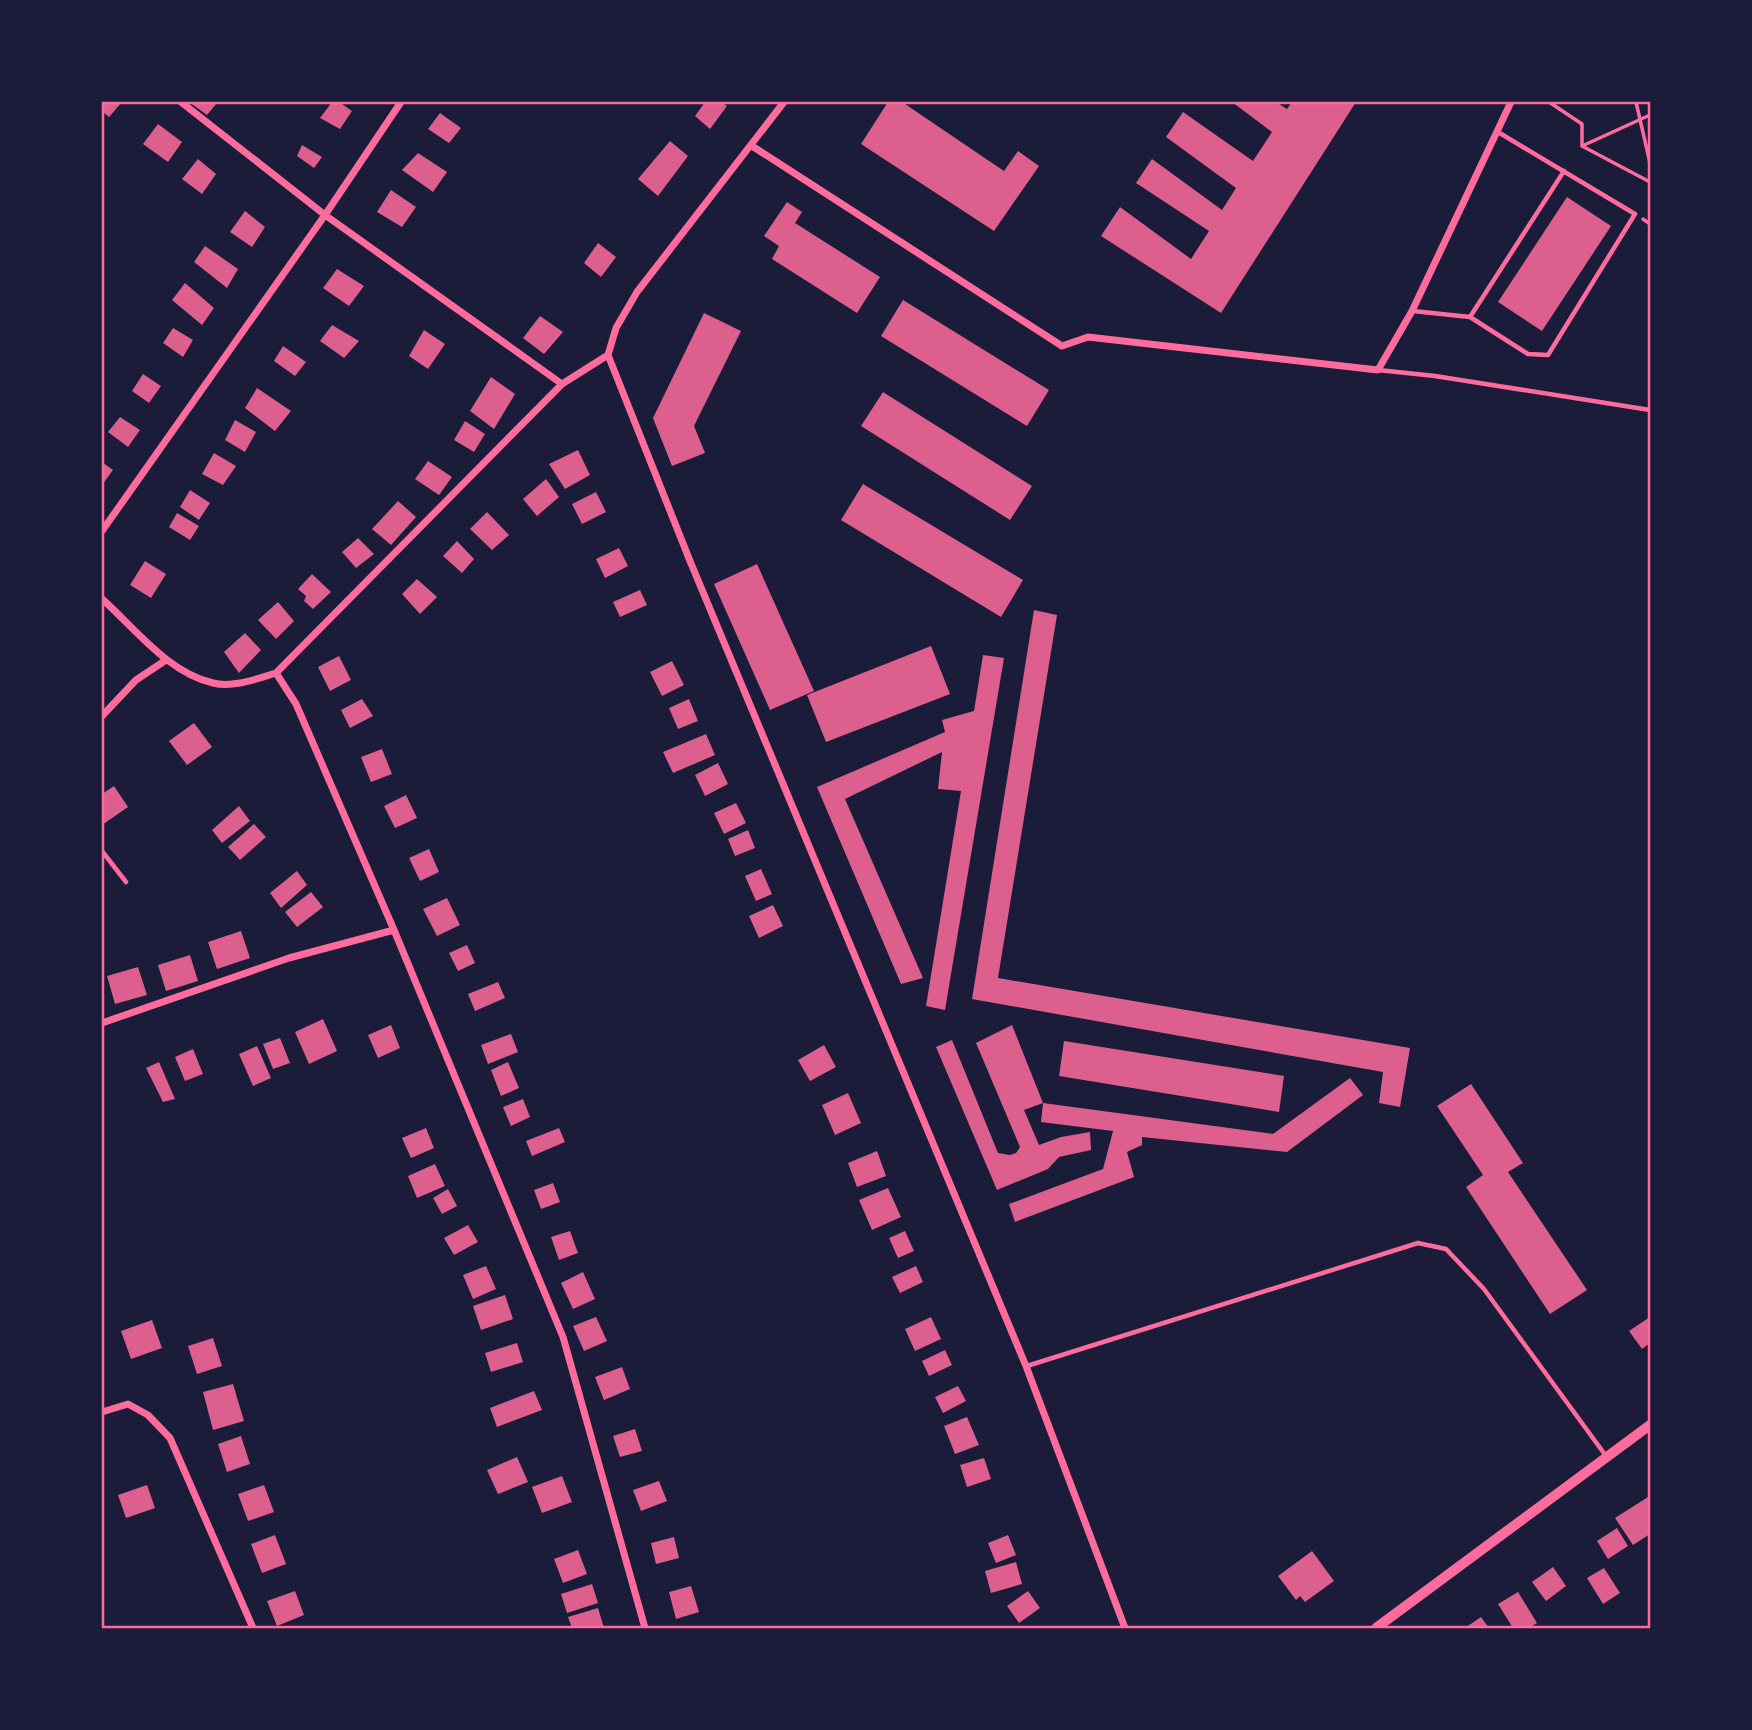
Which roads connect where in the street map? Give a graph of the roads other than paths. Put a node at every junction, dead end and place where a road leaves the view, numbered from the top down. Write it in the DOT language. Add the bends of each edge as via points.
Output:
graph roads {
  1 [pos="181,102"];
  2 [pos="401,102"];
  3 [pos="784,102"];
  4 [pos="1511,102"];
  5 [pos="1499,132"];
  6 [pos="752,146"];
  7 [pos="1564,171"];
  8 [pos="325,215"];
  9 [pos="1412,311"];
  10 [pos="1470,317"];
  11 [pos="608,355"];
  12 [pos="1378,370"];
  13 [pos="562,384"];
  14 [pos="1650,411"];
  15 [pos="102,531"];
  16 [pos="102,599"];
  17 [pos="166,660"];
  18 [pos="276,673"];
  19 [pos="102,716"];
  20 [pos="102,851"];
  21 [pos="126,882"];
  22 [pos="394,930"];
  23 [pos="102,1023"];
  24 [pos="1026,1366"];
  25 [pos="102,1412"];
  26 [pos="1650,1425"];
  27 [pos="1606,1456"];
  28 [pos="253,1629"];
  29 [pos="645,1629"];
  30 [pos="1125,1629"];
  31 [pos="1376,1629"];
  1 -- 8 [label="street"];
  2 -- 8 [label="street"];
  3 -- 6 [label="street"];
  4 -- 5 [label="street"];
  5 -- 7 [label="lane"];
  5 -- 9 [label="street"];
  6 -- 11 [label="street" via="637,292 616,328"];
  6 -- 12 [label="street" via="1062,346 1088,337"];
  7 -- 10 [label="lane"];
  7 -- 10 [label="lane" via="1635,214 1548,355 1528,354"];
  8 -- 13 [label="street"];
  8 -- 15 [label="street"];
  9 -- 10 [label="lane"];
  9 -- 12 [label="street"];
  11 -- 13 [label="street"];
  11 -- 24 [label="street"];
  12 -- 14 [label="lane"];
  13 -- 18 [label="street"];
  16 -- 17 [label="street"];
  17 -- 18 [label="street" via="213,683 247,682"];
  17 -- 19 [label="street" via="136,680"];
  18 -- 22 [label="street" via="296,704"];
  20 -- 21 [label="lane"];
  22 -- 23 [label="street" via="289,958"];
  22 -- 29 [label="street" via="563,1337"];
  24 -- 27 [label="lane" via="1418,1242 1446,1249 1484,1289"];
  24 -- 30 [label="street"];
  25 -- 28 [label="street" via="128,1404 148,1415 170,1438"];
  26 -- 27 [label="street"];
  27 -- 31 [label="street"];
}
